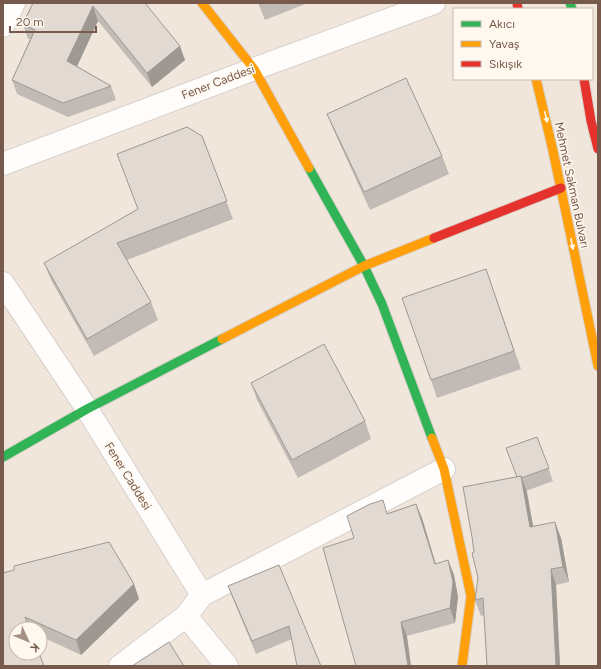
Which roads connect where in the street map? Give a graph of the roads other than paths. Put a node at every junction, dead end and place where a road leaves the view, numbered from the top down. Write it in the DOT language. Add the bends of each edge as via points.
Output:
graph roads {
  1 [pos="14,3"];
  2 [pos="202,3"];
  3 [pos="434,3"];
  4 [pos="3,26"];
  5 [pos="254,69"];
  6 [pos="536,80"];
  7 [pos="584,80"];
  8 [pos="598,149"];
  9 [pos="3,164"];
  10 [pos="561,188"];
  11 [pos="364,266"];
  12 [pos="3,283"];
  13 [pos="598,366"];
  14 [pos="87,409"];
  15 [pos="3,457"];
  16 [pos="444,469"];
  17 [pos="202,595"];
  18 [pos="186,616"];
  19 [pos="120,666"];
  20 [pos="227,666"];
  21 [pos="462,666"];
  1 -- 4 [label="street"];
  2 -- 5 [label="street"];
  3 -- 5 [label="street, Fener Caddesi"];
  5 -- 9 [label="street, Fener Caddesi"];
  5 -- 11 [label="street"];
  6 -- 10 [label="street, Mehmet Sakman Bulvarı, one-way"];
  7 -- 8 [label="street"];
  10 -- 11 [label="street"];
  10 -- 13 [label="street, Mehmet Sakman Bulvarı, one-way"];
  11 -- 14 [label="street"];
  11 -- 16 [label="street" via="382,304"];
  12 -- 14 [label="street, Fener Caddesi"];
  14 -- 15 [label="street"];
  14 -- 17 [label="street, Fener Caddesi"];
  16 -- 17 [label="street"];
  16 -- 21 [label="street" via="471,596"];
  17 -- 18 [label="street"];
  18 -- 19 [label="street"];
  18 -- 20 [label="street"];
}
